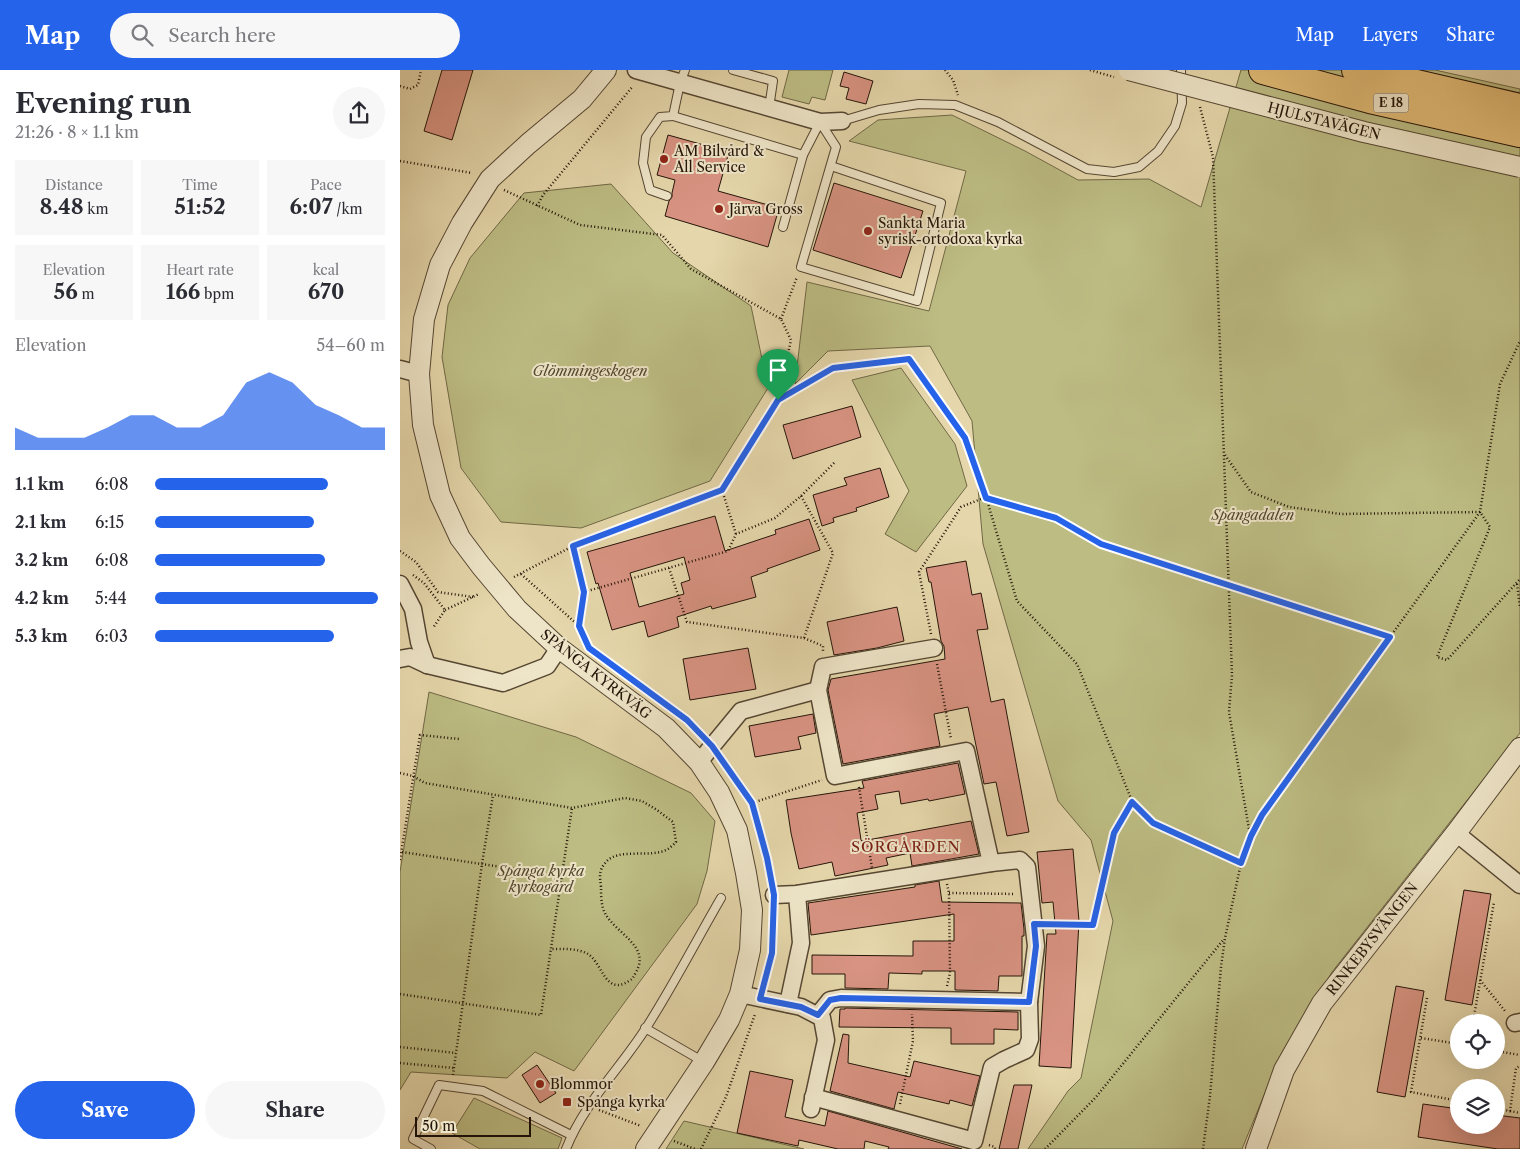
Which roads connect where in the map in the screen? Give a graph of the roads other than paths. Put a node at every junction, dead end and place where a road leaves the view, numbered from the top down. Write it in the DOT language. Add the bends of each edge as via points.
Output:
graph roads {
  1 [pos="606,70"];
  2 [pos="733,70"];
  3 [pos="1129,70"];
  4 [pos="1181,70"];
  5 [pos="1262,70"];
  6 [pos="1356,70"];
  7 [pos="639,71"];
  8 [pos="682,77"];
  9 [pos="769,108"];
  10 [pos="1520,108"];
  11 [pos="673,116"];
  12 [pos="842,121"];
  13 [pos="820,122"];
  14 [pos="1520,132"];
  15 [pos="804,155"];
  16 [pos="831,166"];
  17 [pos="1520,167"];
  18 [pos="667,196"];
  19 [pos="783,227"];
  20 [pos="410,372"];
  21 [pos="400,584"];
  22 [pos="559,648"];
  23 [pos="934,648"];
  24 [pos="400,659"];
  25 [pos="427,666"];
  26 [pos="818,690"];
  27 [pos="1520,748"];
  28 [pos="699,762"];
  29 [pos="1456,833"];
  30 [pos="991,862"];
  31 [pos="1520,885"];
  32 [pos="797,894"];
  33 [pos="774,895"];
  34 [pos="721,898"];
  35 [pos="740,994"];
  36 [pos="1029,1002"];
  37 [pos="788,1004"];
  38 [pos="818,1015"];
  39 [pos="645,1028"];
  40 [pos="704,1062"];
  41 [pos="571,1135"];
  42 [pos="431,1149"];
  43 [pos="566,1149"];
  44 [pos="646,1149"];
  45 [pos="1256,1149"];
  1 -- 20 [label="street, SPÅNGA KYRKVÄG" via="582,99 490,179 440,265"];
  2 -- 9 [label="lane" via="773,81"];
  3 -- 17 [label="street, HJULSTAVÄGEN, bridge" via="1364,132"];
  4 -- 12 [label="lane" via="1182,103 1175,126 1158,151 1139,167 1114,172 1087,169 998,122 955,106 919,104 879,110"];
  5 -- 14 [label="highway, E 18" via="1370,99"];
  6 -- 10 [label="highway, E 18"];
  7 -- 8 [label="street"];
  8 -- 9 [label="street"];
  8 -- 11 [label="lane"];
  9 -- 13 [label="street"];
  11 -- 15 [label="lane"];
  11 -- 18 [label="lane" via="660,117 646,137 643,163 650,190"];
  12 -- 13 [label="street"];
  13 -- 15 [label="lane"];
  13 -- 16 [label="lane" via="836,147"];
  15 -- 19 [label="lane"];
  16 -- 16 [label="lane" via="801,267 917,301 941,203"];
  20 -- 22 [label="street, SPÅNGA KYRKVÄG" via="440,495 460,538 517,609"];
  21 -- 25 [label="street" via="413,609"];
  22 -- 25 [label="street" via="547,666 504,683"];
  22 -- 28 [label="street, SPÅNGA KYRKVÄG" via="666,728"];
  23 -- 26 [label="street" via="822,667"];
  24 -- 25 [label="street" via="410,658"];
  26 -- 28 [label="street" via="741,711"];
  26 -- 30 [label="street" via="835,776 966,750"];
  27 -- 29 [label="street, RINKEBYSVÄNGEN"];
  28 -- 35 [label="street, SPÅNGA KYRKVÄG" via="719,792 737,830 746,873 752,910 750,950"];
  29 -- 31 [label="street"];
  29 -- 45 [label="street, RINKEBYSVÄNGEN" via="1322,1003 1284,1070"];
  30 -- 32 [label="street"];
  30 -- 36 [label="street" via="1020,860 1027,867 1036,946"];
  32 -- 33 [label="street"];
  32 -- 37 [label="street" via="801,944"];
  34 -- 39 [label="lane"];
  35 -- 37 [label="street"];
  35 -- 40 [label="street, SPÅNGA KYRKVÄG"];
  36 -- 38 [label="street" via="841,998 830,1000"];
  36 -- 38 [label="street" via="1030,1039 1026,1050 992,1067 974,1141 897,1120 812,1103 826,1040 822,1018"];
  37 -- 38 [label="street"];
  39 -- 40 [label="lane"];
  39 -- 41 [label="lane" via="588,1106"];
  40 -- 44 [label="street, SPÅNGA KYRKVÄG"];
  41 -- 42 [label="lane" via="483,1091 439,1085 414,1139"];
  41 -- 43 [label="lane"];
}
